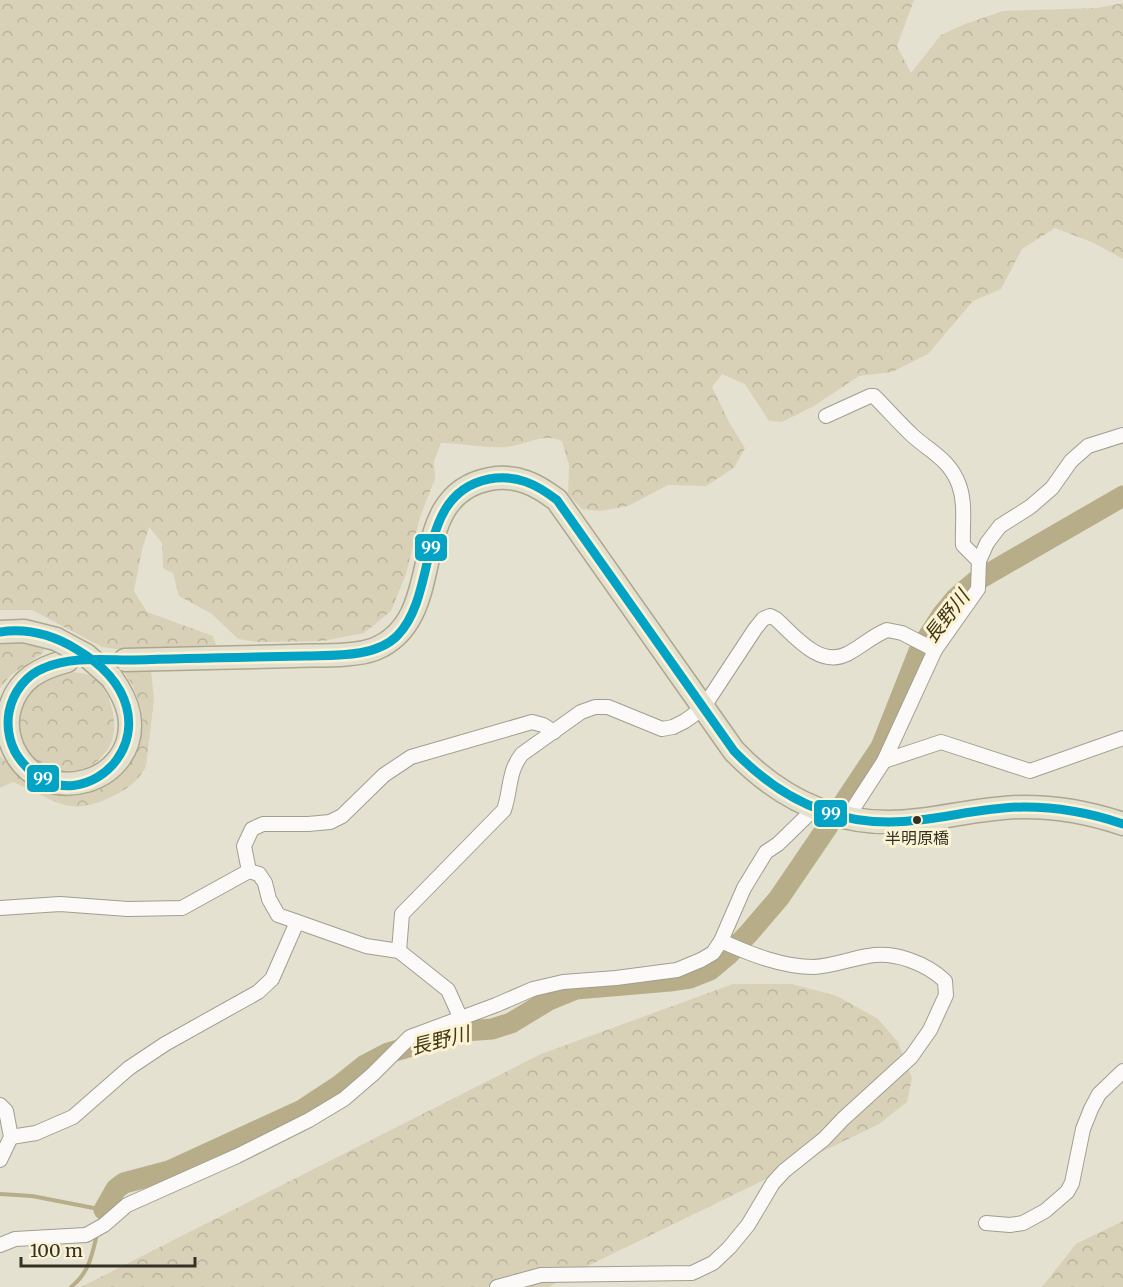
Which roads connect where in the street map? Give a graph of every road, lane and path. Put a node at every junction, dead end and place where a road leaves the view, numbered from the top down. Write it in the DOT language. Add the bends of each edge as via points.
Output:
graph roads {
  1 [pos="826,416"];
  2 [pos="1123,435"];
  3 [pos="980,564"];
  4 [pos="0,632"];
  5 [pos="935,650"];
  6 [pos="67,661"];
  7 [pos="118,668"];
  8 [pos="703,708"];
  9 [pos="554,732"];
  10 [pos="1123,738"];
  11 [pos="884,761"];
  12 [pos="814,809"];
  13 [pos="847,818"];
  14 [pos="1123,824"];
  15 [pos="249,871"];
  16 [pos="0,908"];
  17 [pos="297,922"];
  18 [pos="721,941"];
  19 [pos="399,951"];
  20 [pos="461,1019"];
  21 [pos="1123,1071"];
  22 [pos="0,1105"];
  23 [pos="11,1137"];
  24 [pos="0,1160"];
  25 [pos="986,1223"];
  26 [pos="0,1245"];
  27 [pos="497,1287"];
  1 -- 3 [label="street" via="874,396 915,438 939,455 951,467 960,487 963,545"];
  2 -- 3 [label="street" via="1088,446 1071,461 1053,488 1000,526 987,543"];
  3 -- 5 [label="street" via="978,588"];
  4 -- 7 [label="highway, bridge" via="24,631 56,639"];
  5 -- 8 [label="street" via="887,630 845,655 820,655 770,616 755,628"];
  5 -- 11 [label="street"];
  6 -- 7 [label="highway" via="48,666 28,678 9,712 9,736 14,751 29,769 49,781 65,784 102,775 119,758 126,744 130,721"];
  7 -- 8 [label="highway" via="373,650 394,639 410,621 438,522 446,507 479,481 517,478 557,500"];
  8 -- 9 [label="street" via="673,727 662,729 608,707 595,707 581,712"];
  8 -- 12 [label="highway" via="748,766 780,791"];
  9 -- 15 [label="street" via="532,722 411,757 330,822 263,824 252,829 244,846"];
  9 -- 19 [label="street" via="514,764 504,810 402,914"];
  10 -- 11 [label="street" via="1030,771 940,742"];
  11 -- 13 [label="street"];
  12 -- 13 [label="highway"];
  12 -- 18 [label="street" via="766,852 744,888"];
  13 -- 14 [label="highway" via="897,823 995,810 1048,808"];
  15 -- 16 [label="street" via="182,908 60,904"];
  15 -- 17 [label="street" via="265,883 278,915"];
  17 -- 19 [label="street" via="366,946"];
  17 -- 23 [label="street" via="272,979 258,992 129,1068 73,1117 36,1133"];
  18 -- 20 [label="street" via="713,953 677,970 563,982 533,989"];
  18 -- 27 [label="street" via="778,962 813,967 867,956 895,956 938,975 945,981 946,995 930,1030 911,1057 784,1171 748,1225 713,1263 692,1273 540,1275"];
  19 -- 20 [label="street" via="448,990"];
  20 -- 26 [label="street" via="410,1037 344,1099 309,1120 127,1205 86,1235 15,1239"];
  21 -- 25 [label="street" via="1099,1094 1091,1109 1067,1192 1045,1211 1023,1222"];
  22 -- 23 [label="street" via="6,1110"];
  23 -- 24 [label="street"];
}
